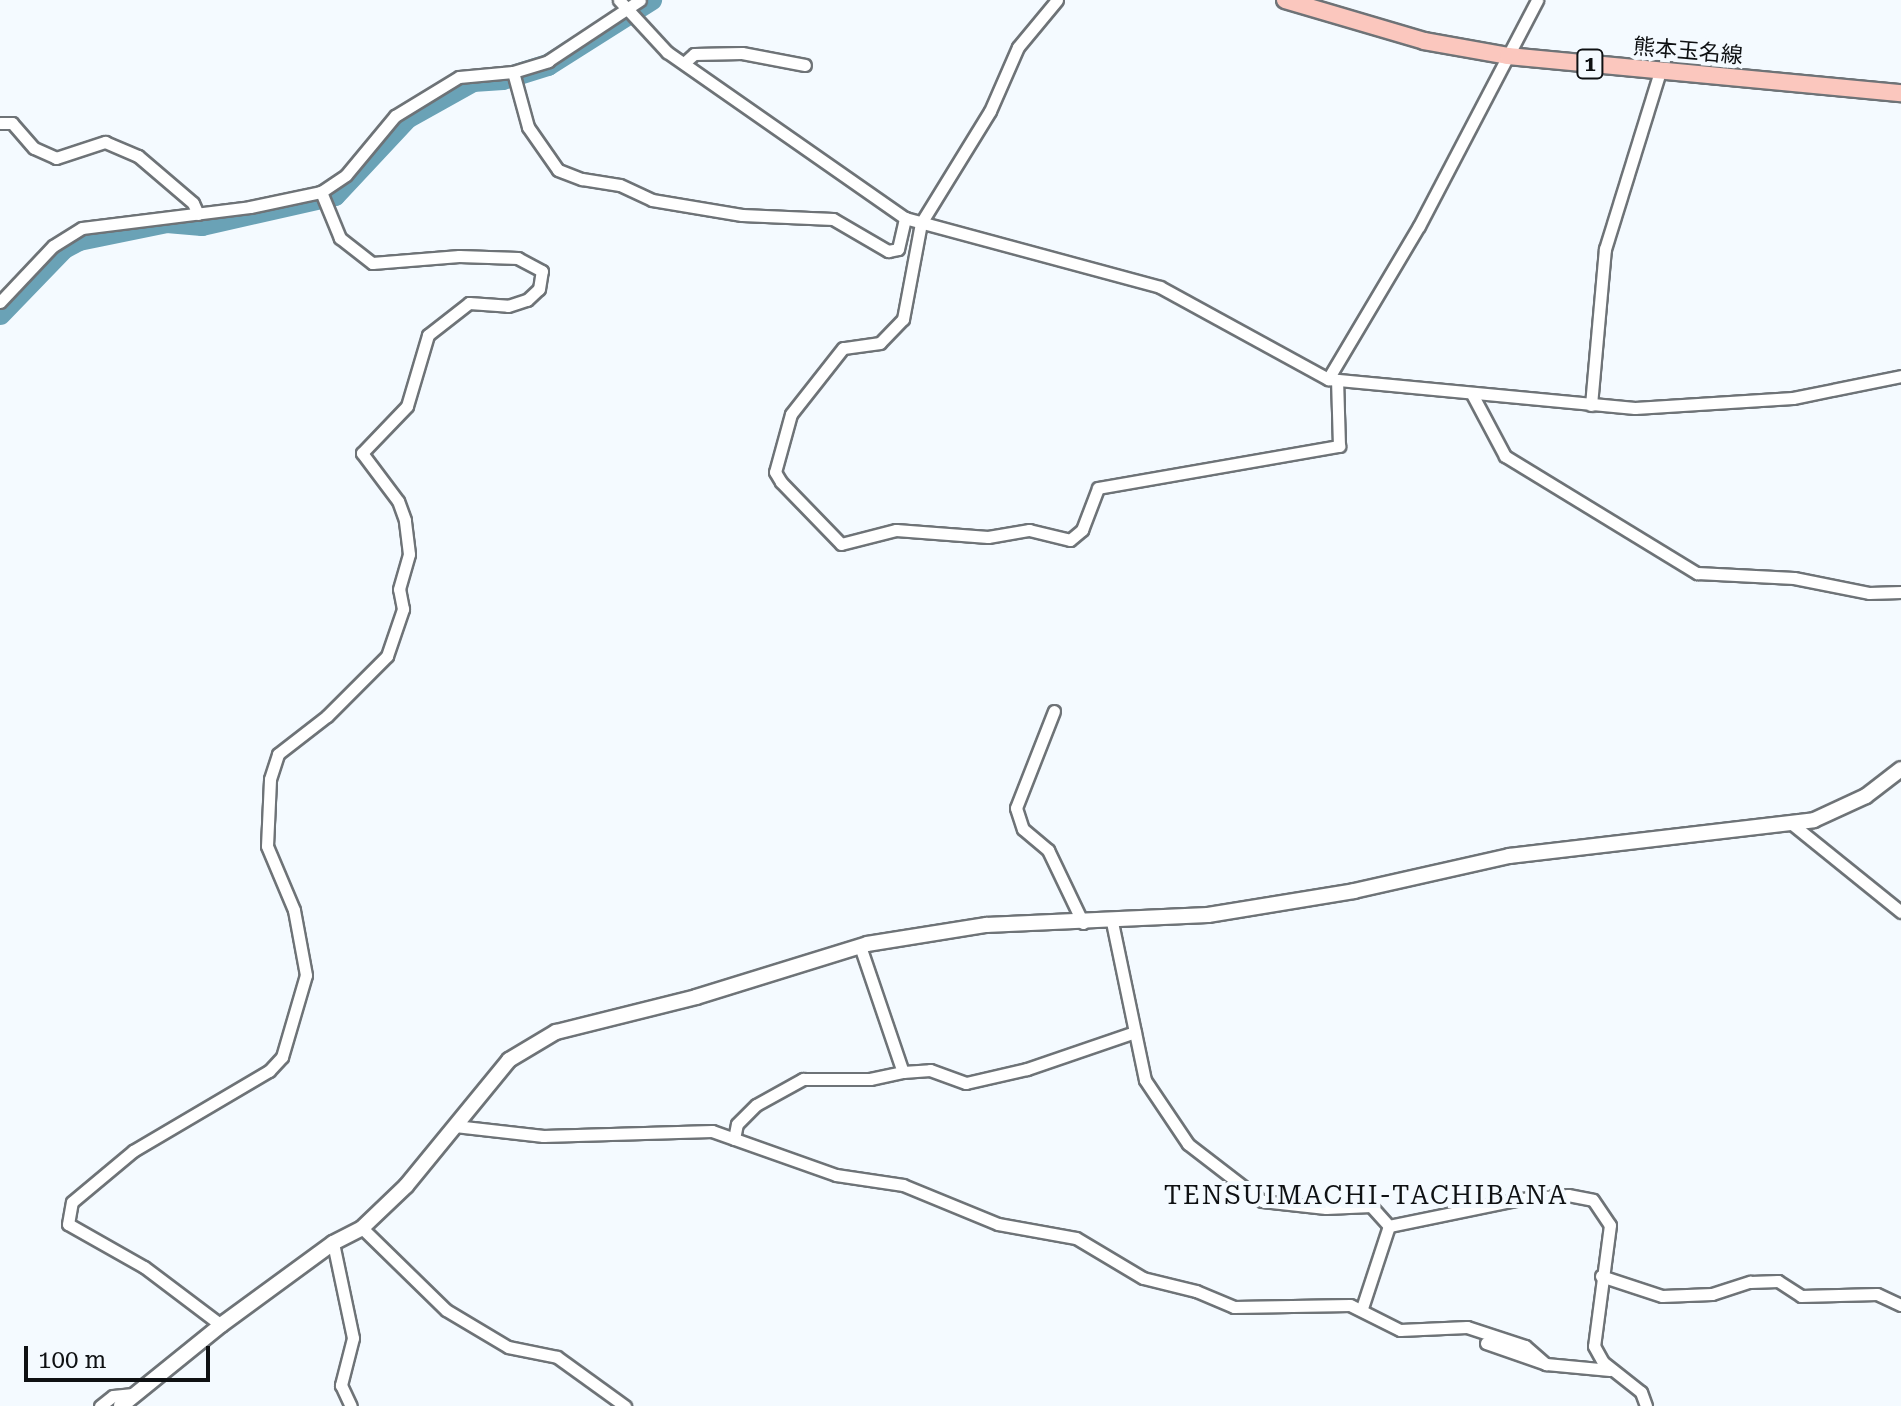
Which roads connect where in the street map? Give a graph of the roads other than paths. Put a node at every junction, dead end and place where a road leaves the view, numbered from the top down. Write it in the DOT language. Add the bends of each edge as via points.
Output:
graph roads {
  1 [pos="619,0"];
  2 [pos="640,0"];
  3 [pos="1057,0"];
  4 [pos="1285,0"];
  5 [pos="1537,0"];
  6 [pos="630,16"];
  7 [pos="1508,56"];
  8 [pos="684,63"];
  9 [pos="805,65"];
  10 [pos="1660,71"];
  11 [pos="513,74"];
  12 [pos="1901,93"];
  13 [pos="0,123"];
  14 [pos="322,194"];
  15 [pos="198,214"];
  16 [pos="905,218"];
  17 [pos="921,223"];
  18 [pos="0,302"];
  19 [pos="1901,376"];
  20 [pos="1333,380"];
  21 [pos="1472,394"];
  22 [pos="1591,405"];
  23 [pos="1901,592"];
  24 [pos="1054,711"];
  25 [pos="1901,769"];
  26 [pos="1792,824"];
  27 [pos="1901,912"];
  28 [pos="1112,922"];
  29 [pos="1083,923"];
  30 [pos="860,946"];
  31 [pos="1135,1032"];
  32 [pos="903,1072"];
  33 [pos="455,1126"];
  34 [pos="734,1139"];
  35 [pos="1389,1226"];
  36 [pos="362,1228"];
  37 [pos="333,1243"];
  38 [pos="1601,1276"];
  39 [pos="1901,1305"];
  40 [pos="1362,1308"];
  41 [pos="221,1325"];
  42 [pos="1486,1343"];
  43 [pos="1546,1364"];
  44 [pos="1615,1371"];
  45 [pos="133,1394"];
  46 [pos="100,1406"];
  47 [pos="121,1406"];
  48 [pos="351,1406"];
  49 [pos="625,1406"];
  50 [pos="1646,1406"];
  1 -- 6 [label="street"];
  2 -- 6 [label="street"];
  3 -- 17 [label="street" via="1018,47 990,111"];
  4 -- 7 [label="main road, 熊本玉名線 / 1" via="1410,37"];
  5 -- 7 [label="street"];
  6 -- 8 [label="street"];
  6 -- 11 [label="street"];
  7 -- 10 [label="main road, 熊本玉名線 / 1"];
  7 -- 20 [label="street"];
  8 -- 9 [label="street" via="694,54 742,53"];
  8 -- 16 [label="street"];
  10 -- 12 [label="main road, 熊本玉名線 / 1"];
  10 -- 22 [label="street" via="1605,249"];
  11 -- 14 [label="street" via="459,77 395,116 346,175"];
  11 -- 16 [label="street" via="528,127 558,170 582,179 620,185 652,200 742,215 833,219 888,251 898,249"];
  13 -- 15 [label="street" via="12,123 34,148 56,158 105,142 138,156 183,193"];
  14 -- 15 [label="street"];
  14 -- 41 [label="street" via="340,238 372,263 459,256 518,258 542,271 539,289 527,300 508,306 469,303 428,335 407,406 362,453 398,501 405,520 409,554 399,589 403,609 387,656 327,716 278,754 270,779 267,846 294,910 306,975 282,1057 269,1071 133,1151 72,1202 68,1224 144,1267"];
  15 -- 18 [label="street" via="82,228 53,246"];
  16 -- 17 [label="street"];
  17 -- 20 [label="street" via="1160,287"];
  17 -- 20 [label="street" via="903,319 880,343 843,348 832,358 807,388 781,440 775,472 841,544 896,530 988,537 1029,530 1077,538 1098,488 1339,446"];
  19 -- 22 [label="street" via="1793,398 1635,408"];
  20 -- 21 [label="street"];
  21 -- 22 [label="street"];
  21 -- 23 [label="street" via="1505,456 1697,573 1794,578 1869,593"];
  24 -- 29 [label="street" via="1016,808 1023,829 1048,850"];
  25 -- 26 [label="street" via="1840,811"];
  26 -- 27 [label="street"];
  26 -- 28 [label="street" via="1509,856 1296,901 1171,920"];
  28 -- 29 [label="street"];
  28 -- 31 [label="street"];
  29 -- 30 [label="street" via="986,925"];
  30 -- 32 [label="street"];
  30 -- 33 [label="street" via="696,997 556,1032 509,1060"];
  31 -- 32 [label="street" via="1027,1069 966,1083 930,1070"];
  31 -- 35 [label="street" via="1149,1091 1188,1144 1262,1201 1326,1208 1371,1206"];
  32 -- 34 [label="street" via="870,1079 803,1079 756,1105 737,1124"];
  33 -- 34 [label="street" via="543,1136 582,1132 621,1137 701,1129"];
  33 -- 36 [label="street" via="406,1186"];
  34 -- 40 [label="street" via="836,1175 903,1185 998,1224 1076,1238 1143,1278 1234,1307"];
  35 -- 38 [label="street" via="1521,1199 1568,1195 1593,1200 1610,1225"];
  35 -- 40 [label="street"];
  36 -- 37 [label="street"];
  36 -- 49 [label="street" via="446,1310 508,1347 557,1357"];
  37 -- 41 [label="street"];
  37 -- 48 [label="street" via="353,1338 341,1385"];
  38 -- 39 [label="street" via="1662,1296 1712,1294 1750,1282 1778,1281 1801,1296 1877,1294"];
  38 -- 44 [label="street" via="1594,1346"];
  40 -- 43 [label="street" via="1400,1330 1467,1327 1537,1351"];
  41 -- 45 [label="street"];
  42 -- 43 [label="street"];
  43 -- 44 [label="street"];
  44 -- 50 [label="street" via="1641,1392"];
  45 -- 46 [label="street" via="113,1396"];
  45 -- 47 [label="street"];
}
